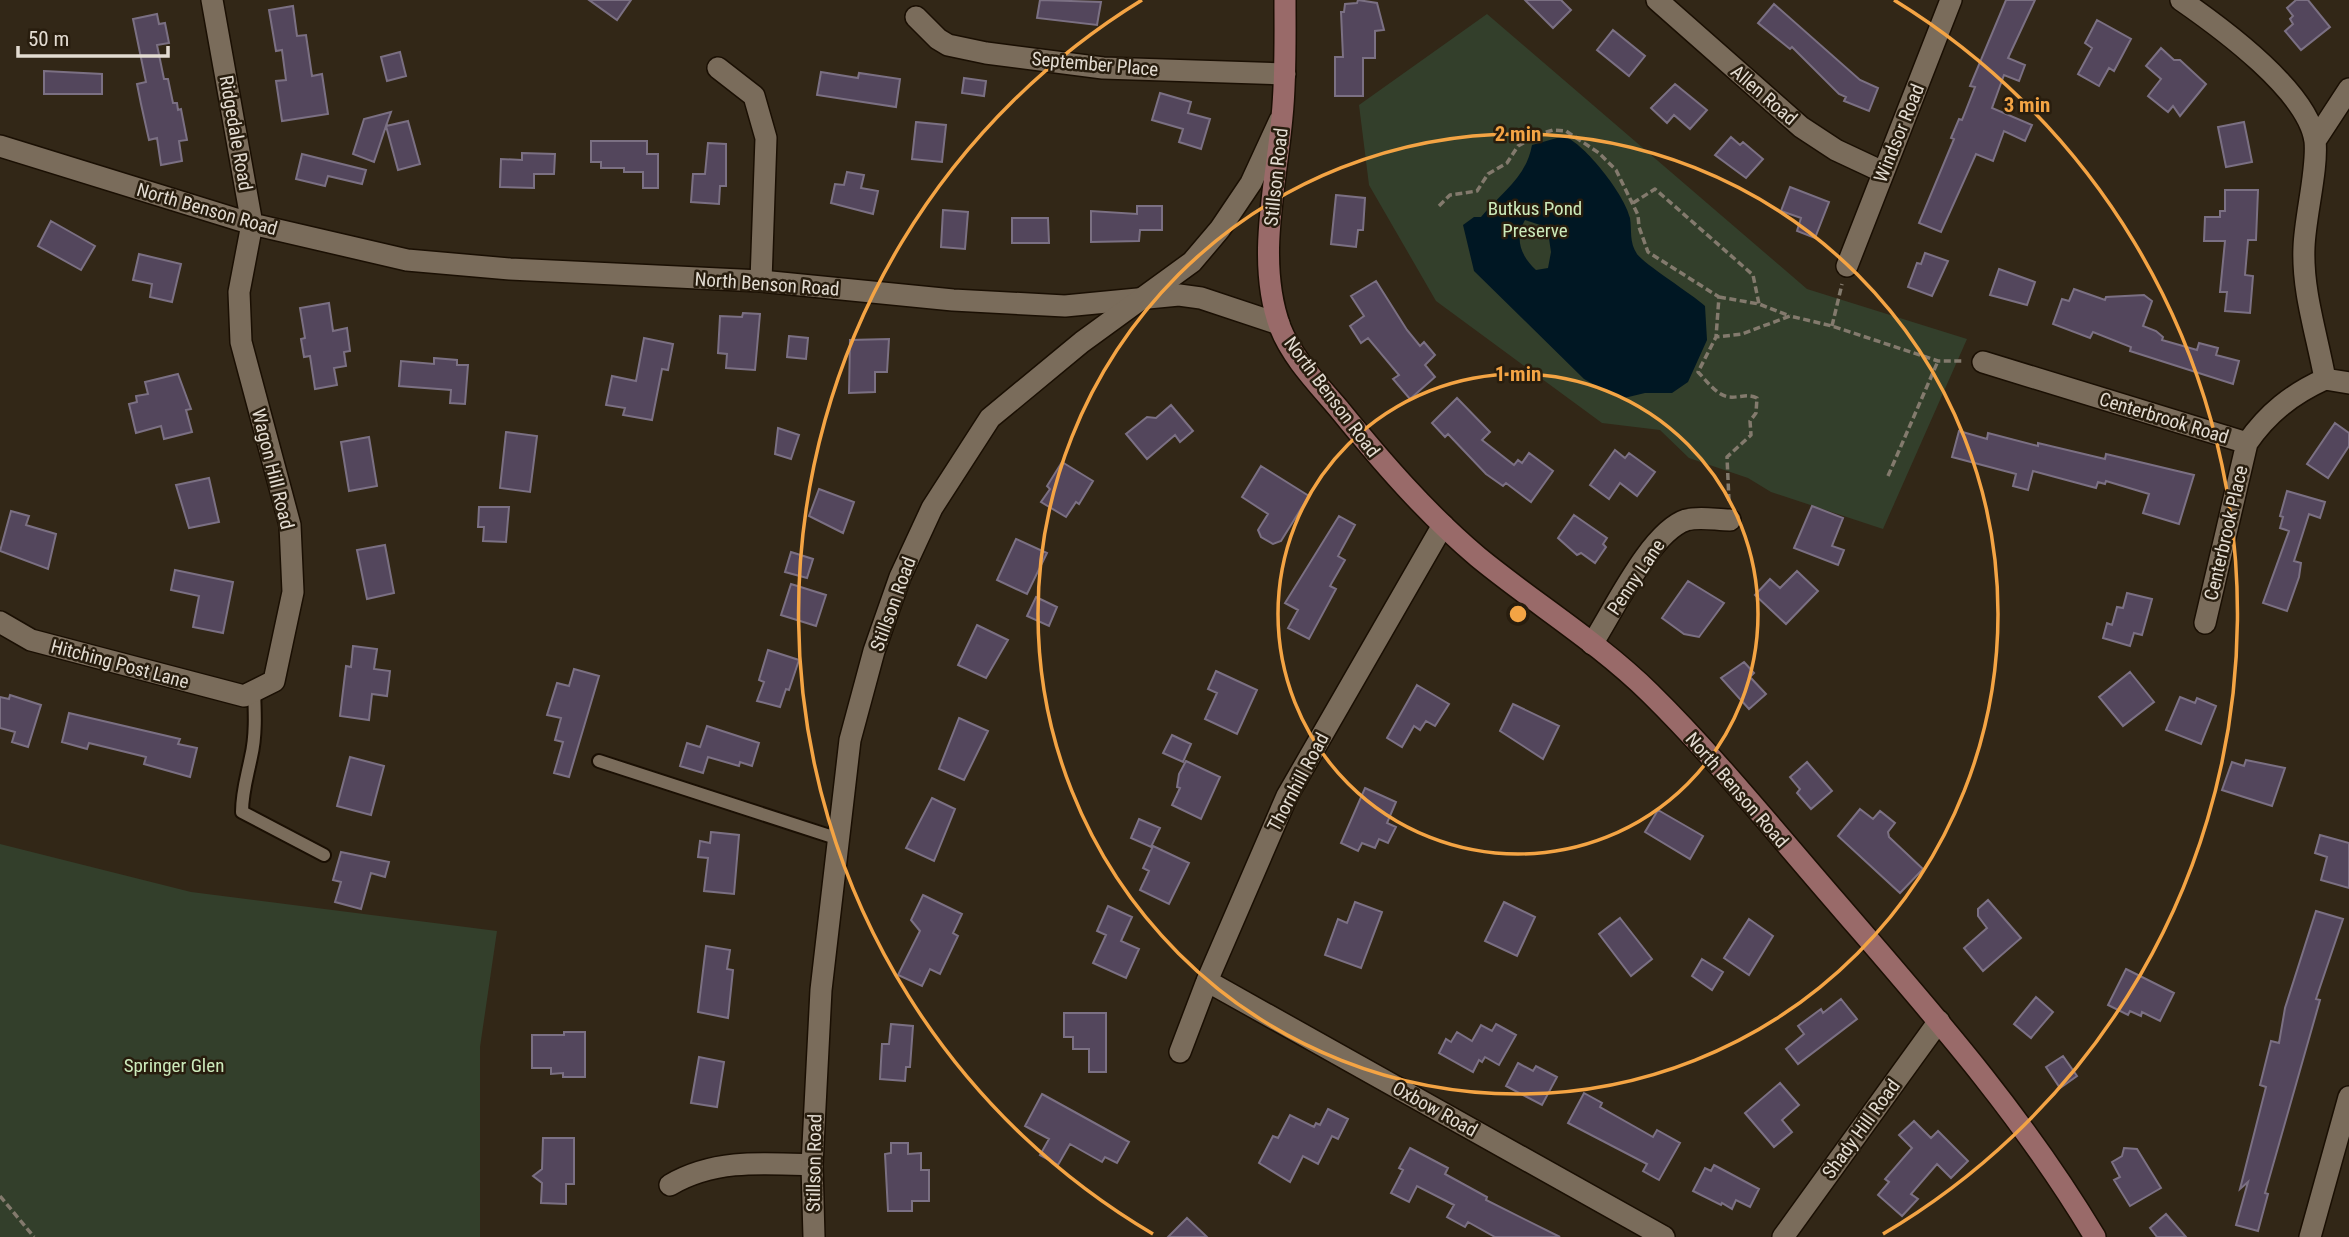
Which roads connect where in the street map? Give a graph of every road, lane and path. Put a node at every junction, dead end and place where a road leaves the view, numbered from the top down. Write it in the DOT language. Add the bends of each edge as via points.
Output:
graph roads {
  1 [pos="212,0"];
  2 [pos="1285,0"];
  3 [pos="1657,0"];
  4 [pos="1951,0"];
  5 [pos="2181,0"];
  6 [pos="916,17"];
  7 [pos="718,68"];
  8 [pos="1285,74"];
  9 [pos="2349,89"];
  10 [pos="1283,113"];
  11 [pos="2315,141"];
  12 [pos="0,146"];
  13 [pos="1883,172"];
  14 [pos="1633,203"];
  15 [pos="1439,206"];
  16 [pos="252,225"];
  17 [pos="1847,266"];
  18 [pos="761,281"];
  19 [pos="1719,298"];
  20 [pos="1142,299"];
  21 [pos="1759,304"];
  22 [pos="1790,316"];
  23 [pos="1279,324"];
  24 [pos="1832,326"];
  25 [pos="1716,337"];
  26 [pos="1938,361"];
  27 [pos="1983,362"];
  28 [pos="2325,379"];
  29 [pos="2349,383"];
  30 [pos="2247,443"];
  31 [pos="1888,476"];
  32 [pos="1730,520"];
  33 [pos="1443,525"];
  34 [pos="0,622"];
  35 [pos="2205,623"];
  36 [pos="1592,644"];
  37 [pos="249,694"];
  38 [pos="599,761"];
  39 [pos="839,839"];
  40 [pos="324,855"];
  41 [pos="1207,981"];
  42 [pos="1939,1021"];
  43 [pos="1180,1052"];
  44 [pos="2349,1097"];
  45 [pos="812,1165"];
  46 [pos="670,1185"];
  47 [pos="0,1196"];
  48 [pos="2314,1236"];
  49 [pos="34,1237"];
  50 [pos="814,1237"];
  51 [pos="1664,1237"];
  52 [pos="1783,1237"];
  53 [pos="2095,1237"];
  1 -- 16 [label="street, Ridgedale Road"];
  2 -- 8 [label="main road, Stillson Road"];
  3 -- 13 [label="street, Allen Road" via="1801,127"];
  4 -- 13 [label="street, Windsor Road"];
  5 -- 11 [label="street" via="2234,37 2273,77 2300,107"];
  6 -- 8 [label="street, September Place" via="948,45 986,53 1103,68"];
  7 -- 18 [label="street" via="754,96 766,138"];
  8 -- 10 [label="main road, Stillson Road"];
  9 -- 11 [label="street"];
  10 -- 20 [label="street, Stillson Road" via="1251,183 1220,229 1192,261"];
  10 -- 23 [label="main road, Stillson Road" via="1269,230 1269,270"];
  11 -- 28 [label="street" via="2304,247 2306,286"];
  12 -- 16 [label="street, North Benson Road"];
  13 -- 17 [label="street, Windsor Road"];
  14 -- 15 [label="path" via="1616,170 1599,153 1566,131 1553,130 1518,146 1477,191 1450,195"];
  14 -- 19 [label="path" via="1648,252"];
  14 -- 21 [label="path" via="1656,188 1752,275"];
  16 -- 18 [label="street, North Benson Road" via="407,260"];
  16 -- 37 [label="street, Wagon Hill Road" via="238,319 290,525 293,592 274,681"];
  17 -- 24 [label="path"];
  18 -- 20 [label="street, North Benson Road" via="1065,306"];
  19 -- 21 [label="path"];
  19 -- 25 [label="path"];
  20 -- 23 [label="street, North Benson Road" via="1161,295 1201,298"];
  20 -- 39 [label="street, Stillson Road" via="990,418 932,508 900,577 874,651 850,740"];
  21 -- 22 [label="path"];
  22 -- 24 [label="path"];
  22 -- 25 [label="path" via="1742,334"];
  23 -- 33 [label="main road, North Benson Road" via="1308,372 1388,469"];
  24 -- 26 [label="path"];
  25 -- 32 [label="path" via="1698,372 1719,393 1757,398 1751,435 1727,457"];
  26 -- 27 [label="path"];
  26 -- 31 [label="path"];
  27 -- 30 [label="street, Centerbrook Road"];
  28 -- 29 [label="street"];
  28 -- 30 [label="street, Centerbrook Road" via="2295,393 2262,422"];
  30 -- 35 [label="street, Centerbrook Place"];
  32 -- 36 [label="street, Penny Lane" via="1686,520 1666,533"];
  33 -- 36 [label="main road, North Benson Road"];
  33 -- 41 [label="street, Thornhill Road" via="1287,796"];
  34 -- 37 [label="street, Hitching Post Lane" via="31,640"];
  36 -- 42 [label="main road, North Benson Road" via="1648,691 1687,732"];
  37 -- 40 [label="lane" via="254,732 242,788 242,812"];
  38 -- 39 [label="lane"];
  39 -- 45 [label="street, Stillson Road" via="821,990"];
  41 -- 43 [label="street, Thornhill Road"];
  41 -- 51 [label="street, Oxbow Road"];
  42 -- 52 [label="street, Shady Hill Road"];
  42 -- 53 [label="main road, North Benson Road" via="2020,1120"];
  44 -- 48 [label="street"];
  45 -- 46 [label="street" via="737,1162"];
  45 -- 50 [label="street, Stillson Road"];
  47 -- 49 [label="path"];
}
